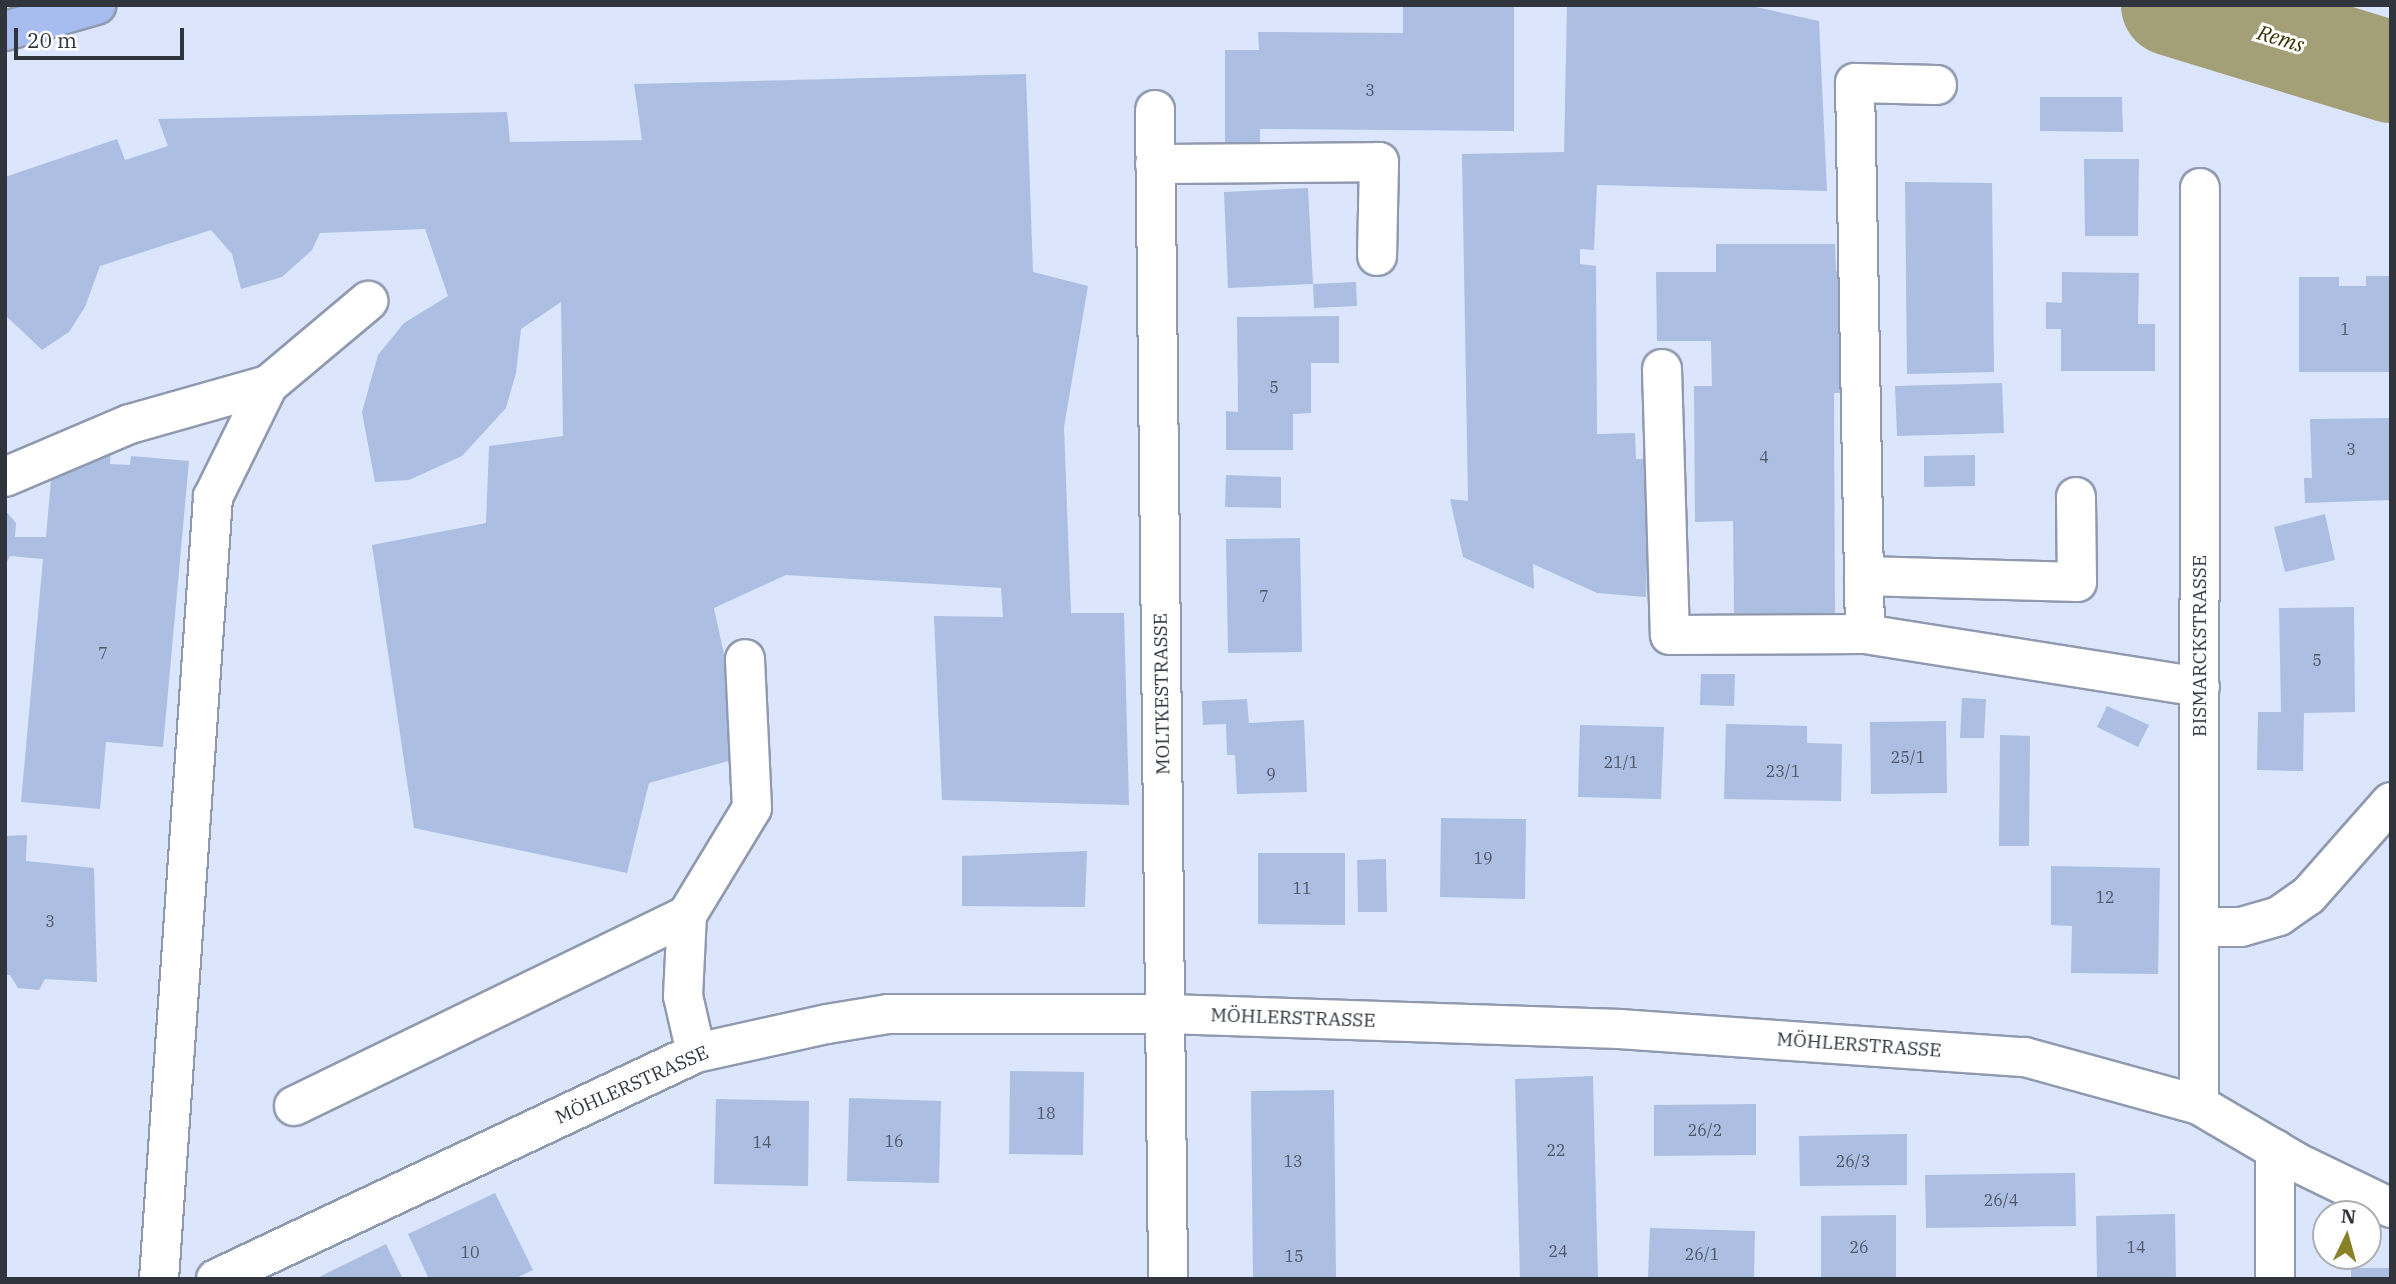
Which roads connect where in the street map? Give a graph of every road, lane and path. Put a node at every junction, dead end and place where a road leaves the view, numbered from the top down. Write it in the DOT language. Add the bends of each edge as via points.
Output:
graph roads {
  1 [pos="96,5"];
  2 [pos="5,31"];
  3 [pos="1937,85"];
  4 [pos="1154,110"];
  5 [pos="1155,164"];
  6 [pos="2200,188"];
  7 [pos="1377,256"];
  8 [pos="368,301"];
  9 [pos="1662,369"];
  10 [pos="268,384"];
  11 [pos="5,477"];
  12 [pos="2076,497"];
  13 [pos="1864,576"];
  14 [pos="1865,634"];
  15 [pos="745,659"];
  16 [pos="2200,687"];
  17 [pos="2391,802"];
  18 [pos="687,915"];
  19 [pos="2199,927"];
  20 [pos="1167,1014"];
  21 [pos="696,1053"];
  22 [pos="2199,1105"];
  23 [pos="294,1106"];
  24 [pos="2275,1149"];
  25 [pos="2391,1208"];
  26 [pos="159,1279"];
  27 [pos="216,1279"];
  28 [pos="1168,1279"];
  29 [pos="2275,1279"];
  1 -- 2 [label="highway"];
  3 -- 13 [label="street" via="1855,83"];
  4 -- 5 [label="street, MOLTKESTRASSE"];
  5 -- 7 [label="street" via="1379,162"];
  5 -- 20 [label="street, MOLTKESTRASSE"];
  6 -- 16 [label="street, BISMARCKSTRASSE"];
  8 -- 10 [label="street"];
  9 -- 14 [label="street" via="1671,635"];
  10 -- 11 [label="street" via="130,424"];
  10 -- 26 [label="street" via="213,497"];
  12 -- 13 [label="street" via="2077,582"];
  13 -- 14 [label="street"];
  14 -- 16 [label="street"];
  15 -- 18 [label="street" via="752,808"];
  16 -- 19 [label="street, BISMARCKSTRASSE"];
  17 -- 19 [label="street" via="2308,897 2279,916 2241,928"];
  18 -- 21 [label="street" via="683,996"];
  18 -- 23 [label="street"];
  19 -- 22 [label="street, BISMARCKSTRASSE"];
  20 -- 21 [label="street, MÖHLERSTRASSE" via="888,1014"];
  20 -- 22 [label="street, MÖHLERSTRASSE" via="1620,1028 2025,1057"];
  20 -- 28 [label="street, MOLTKESTRASSE"];
  21 -- 27 [label="street, MÖHLERSTRASSE"];
  22 -- 24 [label="street, MÖHLERSTRASSE"];
  24 -- 25 [label="street, MÖHLERSTRASSE"];
  24 -- 29 [label="street"];
}
